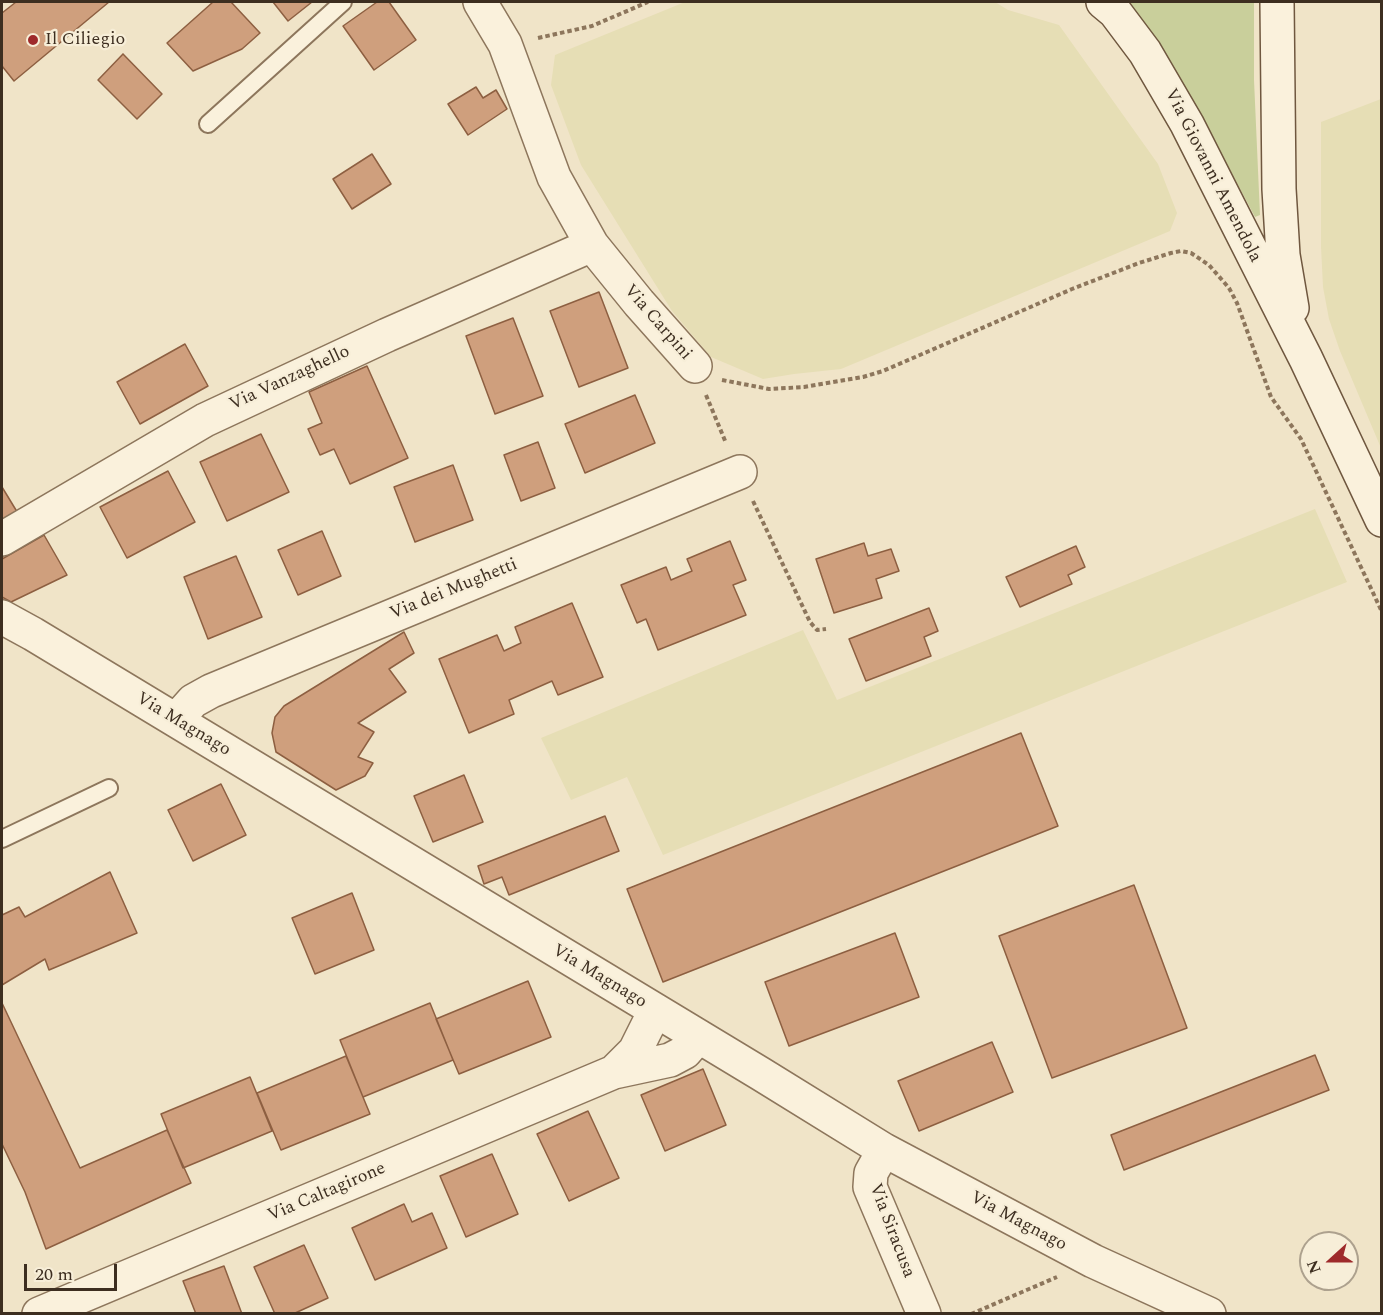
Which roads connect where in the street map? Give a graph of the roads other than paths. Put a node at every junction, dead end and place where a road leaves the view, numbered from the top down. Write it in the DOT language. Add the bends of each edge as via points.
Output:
graph roads {
  1 [pos="343,2"];
  2 [pos="480,2"];
  3 [pos="1104,2"];
  4 [pos="1278,2"];
  5 [pos="208,124"];
  6 [pos="592,245"];
  7 [pos="1306,359"];
  8 [pos="695,366"];
  9 [pos="740,472"];
  10 [pos="1382,520"];
  11 [pos="2,539"];
  12 [pos="2,617"];
  13 [pos="176,720"];
  14 [pos="109,788"];
  15 [pos="2,839"];
  16 [pos="655,1011"];
  17 [pos="698,1037"];
  18 [pos="614,1072"];
  19 [pos="884,1150"];
  20 [pos="39,1314"];
  21 [pos="924,1314"];
  22 [pos="1209,1314"];
  1 -- 5 [label="lane"];
  2 -- 6 [label="street, Via Carpini" via="505,44 554,177"];
  3 -- 7 [label="street, Via Giovanni Amendola" via="1160,74"];
  4 -- 7 [label="street, Via Giovanni Amendola" via="1283,255"];
  6 -- 8 [label="street, Via Carpini"];
  6 -- 11 [label="street, Via Vanzaghello" via="205,420"];
  7 -- 10 [label="street, Via Giovanni Amendola"];
  9 -- 13 [label="street, Via dei Mughetti" via="211,691 193,701"];
  12 -- 13 [label="street, Via Magnago"];
  13 -- 16 [label="street, Via Magnago"];
  14 -- 15 [label="lane"];
  16 -- 17 [label="street, Via Magnago"];
  16 -- 18 [label="street, Via Caltagirone" via="635,1052"];
  17 -- 18 [label="street, Via Caltagirone" via="679,1056"];
  17 -- 19 [label="street, Via Magnago"];
  18 -- 20 [label="street, Via Caltagirone"];
  19 -- 21 [label="street, Via Siracusa" via="871,1173 870,1187"];
  19 -- 22 [label="street, Via Magnago" via="1093,1262"];
}
